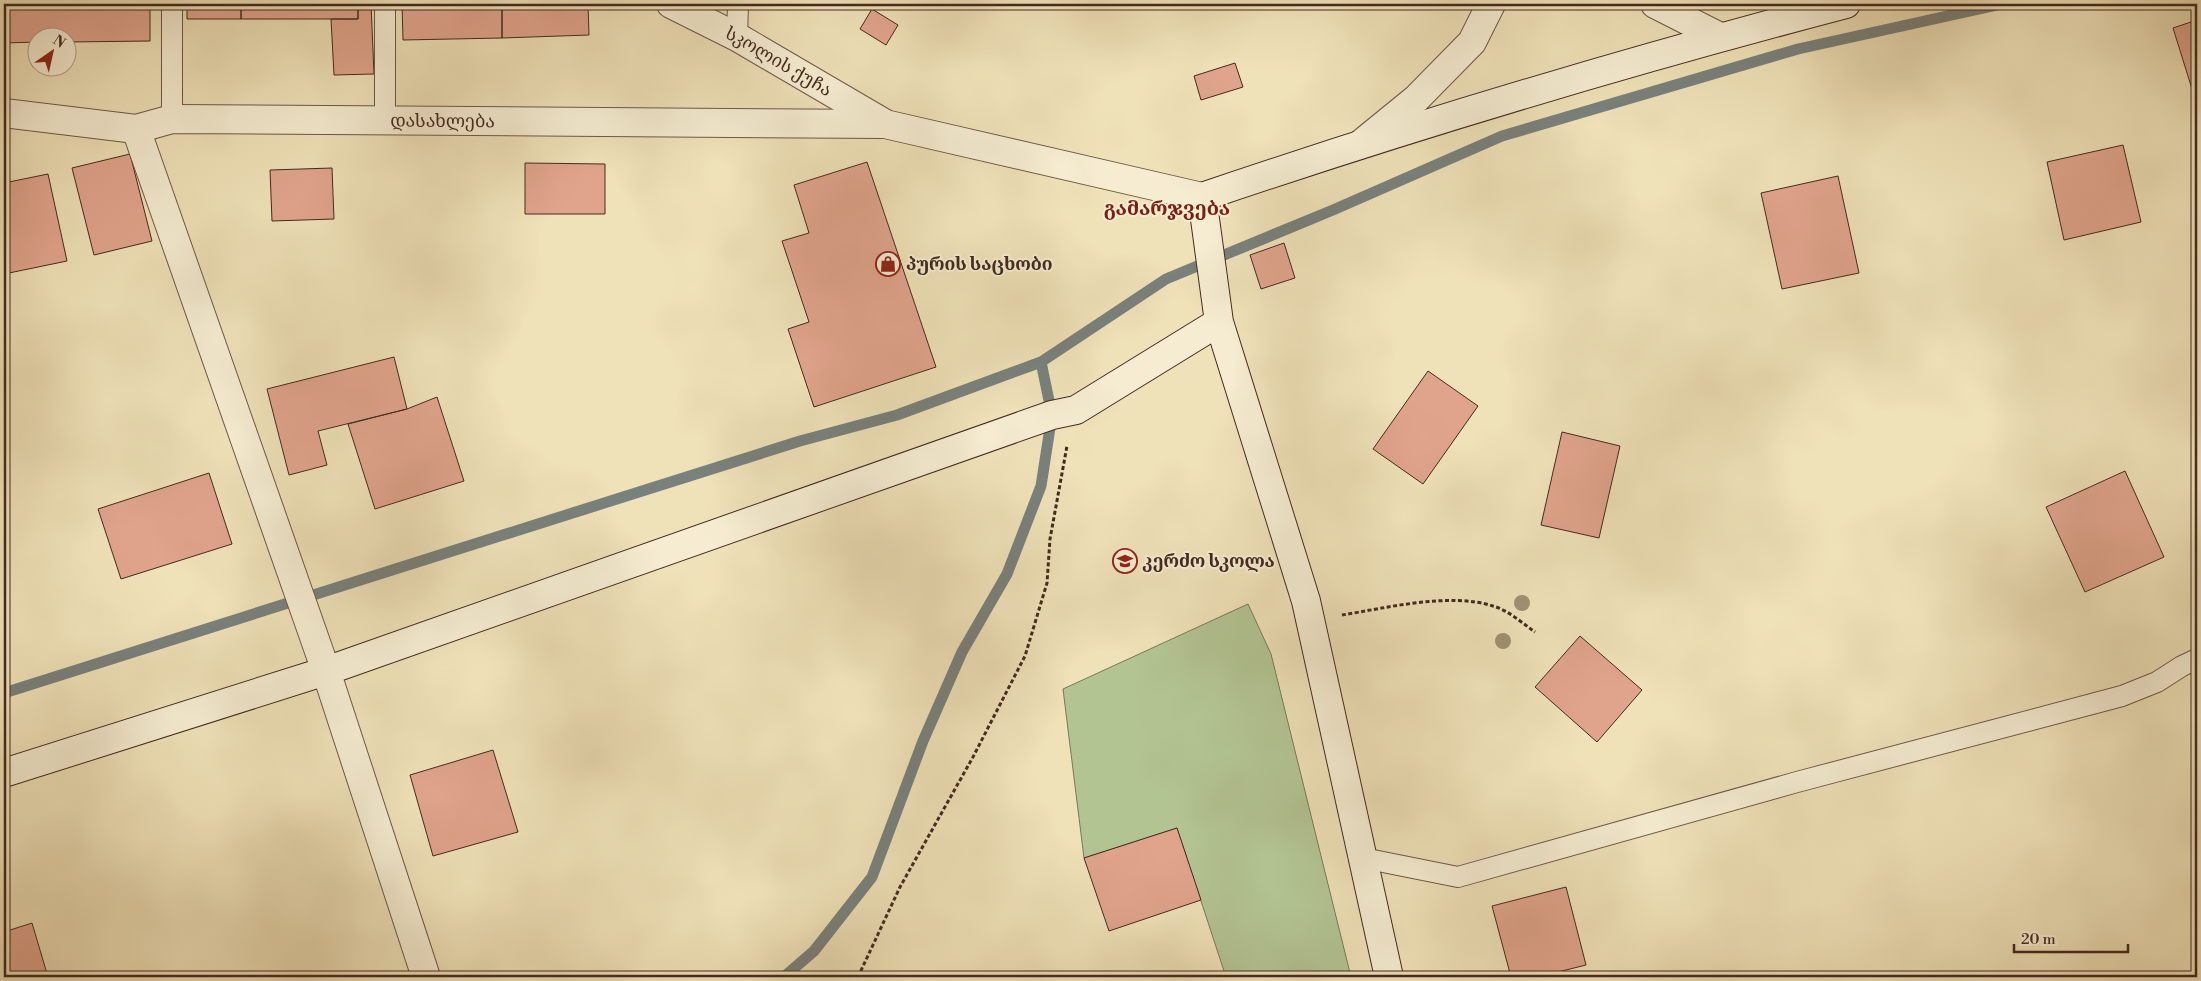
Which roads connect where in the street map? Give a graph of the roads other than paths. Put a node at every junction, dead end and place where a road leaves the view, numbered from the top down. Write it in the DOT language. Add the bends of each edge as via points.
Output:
graph roads {
  1 [pos="172,4"];
  2 [pos="386,4"];
  3 [pos="671,4"];
  4 [pos="738,4"];
  5 [pos="1491,4"];
  6 [pos="1655,4"];
  7 [pos="1846,4"];
  8 [pos="736,37"];
  9 [pos="1720,37"];
  10 [pos="4,113"];
  11 [pos="172,119"];
  12 [pos="384,120"];
  13 [pos="885,124"];
  14 [pos="136,128"];
  15 [pos="1362,143"];
  16 [pos="1202,197"];
  17 [pos="1219,322"];
  18 [pos="2197,658"];
  19 [pos="326,671"];
  20 [pos="4,773"];
  21 [pos="1363,858"];
  22 [pos="426,977"];
  23 [pos="1389,977"];
  1 -- 11 [label="lane"];
  2 -- 12 [label="lane"];
  3 -- 8 [label="street, სკოლის ქუჩა"];
  4 -- 8 [label="lane"];
  5 -- 15 [label="street" via="1472,42 1416,98"];
  6 -- 9 [label="street"];
  7 -- 9 [label="street"];
  8 -- 13 [label="street, სკოლის ქუჩა"];
  9 -- 15 [label="street"];
  10 -- 14 [label="street, დასახლება"];
  11 -- 12 [label="street, დასახლება"];
  11 -- 14 [label="street, დასახლება"];
  12 -- 13 [label="street, დასახლება"];
  13 -- 16 [label="street"];
  14 -- 19 [label="street"];
  15 -- 16 [label="street"];
  16 -- 17 [label="street"];
  17 -- 19 [label="street" via="1076,410 1042,418"];
  17 -- 21 [label="street" via="1306,601"];
  18 -- 21 [label="lane" via="2157,682 2122,696 1458,877"];
  19 -- 20 [label="street"];
  19 -- 22 [label="street"];
  21 -- 23 [label="street"];
}
